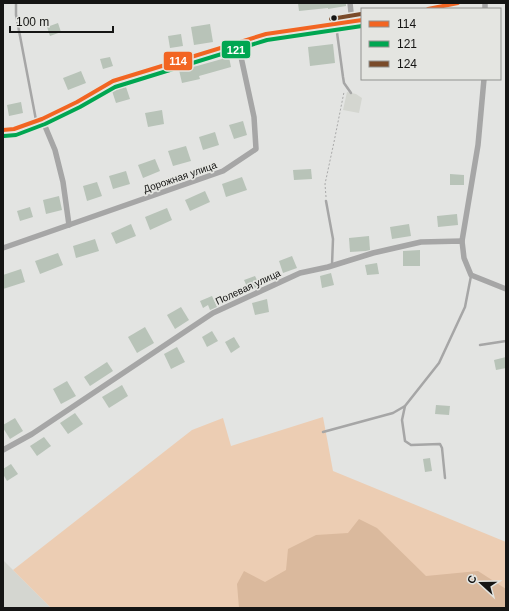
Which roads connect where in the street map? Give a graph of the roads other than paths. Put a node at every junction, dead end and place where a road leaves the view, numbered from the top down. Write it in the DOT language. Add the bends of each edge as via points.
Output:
graph roads {
  1 [pos="16,3"];
  2 [pos="350,3"];
  3 [pos="458,3"];
  4 [pos="433,8"];
  5 [pos="361,20"];
  6 [pos="352,22"];
  7 [pos="336,24"];
  8 [pos="238,43"];
  9 [pos="484,80"];
  10 [pos="351,93"];
  11 [pos="39,120"];
  12 [pos="3,130"];
  13 [pos="326,201"];
  14 [pos="69,225"];
  15 [pos="462,241"];
  16 [pos="3,248"];
  17 [pos="332,266"];
  18 [pos="471,276"];
  19 [pos="506,289"];
  20 [pos="506,342"];
  21 [pos="480,346"];
  22 [pos="405,406"];
  23 [pos="322,432"];
  24 [pos="3,450"];
  25 [pos="445,478"];
  1 -- 11 [label="lane" via="16,15"];
  2 -- 6 [label="street"];
  3 -- 4 [label="street"];
  5 -- 6 [label="street"];
  6 -- 7 [label="street"];
  7 -- 8 [label="street" via="266,34"];
  7 -- 10 [label="lane" via="344,83"];
  8 -- 11 [label="street" via="113,81"];
  8 -- 14 [label="street, Дорожная улица" via="254,117 256,149 223,171"];
  9 -- 15 [label="street" via="478,145"];
  11 -- 12 [label="street"];
  11 -- 14 [label="street" via="55,150"];
  13 -- 17 [label="lane" via="333,239"];
  14 -- 16 [label="street, Дорожная улица"];
  15 -- 17 [label="street, Полевая улица" via="421,242"];
  15 -- 18 [label="street" via="464,258"];
  17 -- 24 [label="street, Полевая улица" via="300,272 213,314 32,434"];
  18 -- 19 [label="street"];
  18 -- 22 [label="lane" via="465,307 439,363"];
  20 -- 21 [label="lane"];
  22 -- 23 [label="lane" via="393,413"];
  22 -- 25 [label="lane" via="402,420 405,442 411,445 440,444"];
}
